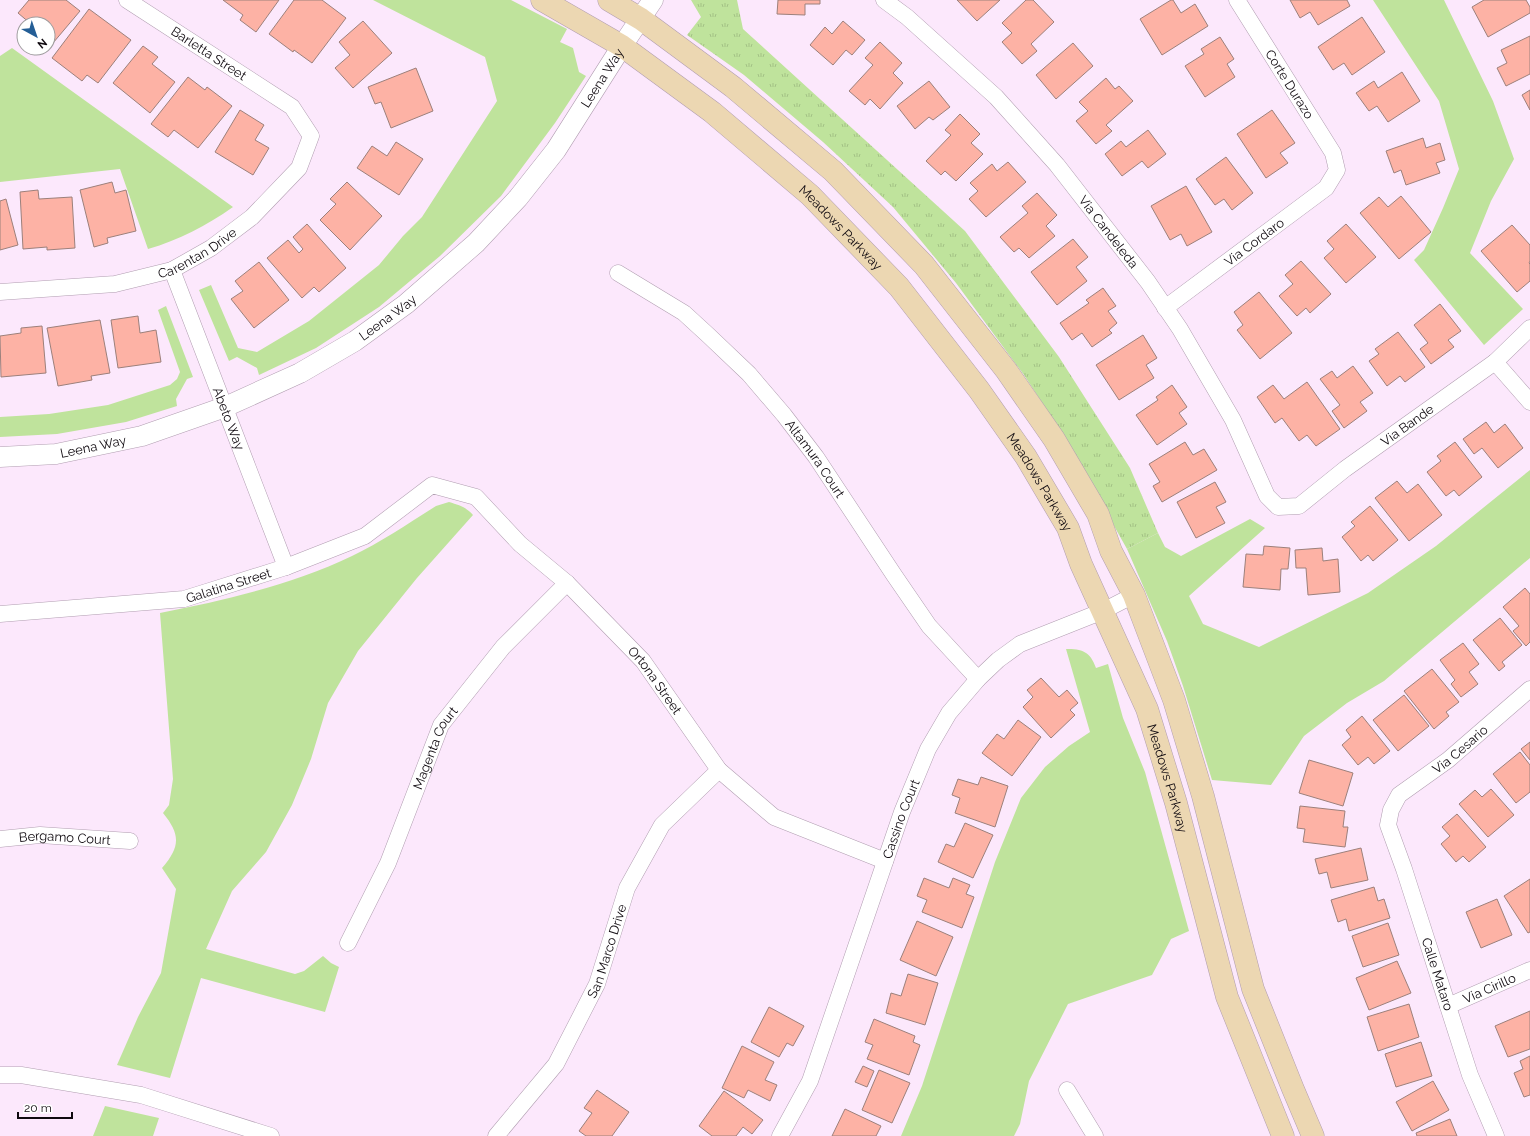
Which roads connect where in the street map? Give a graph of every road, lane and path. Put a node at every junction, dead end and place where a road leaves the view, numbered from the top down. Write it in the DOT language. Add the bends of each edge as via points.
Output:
graph roads {
  1 [pos="127,0"];
  2 [pos="542,0"];
  3 [pos="609,0"];
  4 [pos="654,0"];
  5 [pos="884,0"];
  6 [pos="1237,0"];
  7 [pos="641,19"];
  8 [pos="622,46"];
  9 [pos="292,107"];
  10 [pos="1337,170"];
  11 [pos="172,270"];
  12 [pos="618,273"];
  13 [pos="0,292"];
  14 [pos="1165,308"];
  15 [pos="1530,328"];
  16 [pos="1495,362"];
  17 [pos="1530,402"];
  18 [pos="225,407"];
  19 [pos="0,457"];
  20 [pos="432,485"];
  21 [pos="1278,506"];
  22 [pos="286,567"];
  23 [pos="567,583"];
  24 [pos="1134,595"];
  25 [pos="1102,611"];
  26 [pos="0,614"];
  27 [pos="978,679"];
  28 [pos="1530,689"];
  29 [pos="719,770"];
  30 [pos="1391,810"];
  31 [pos="0,839"];
  32 [pos="130,841"];
  33 [pos="885,861"];
  34 [pos="348,943"];
  35 [pos="1530,970"];
  36 [pos="1448,1006"];
  37 [pos="0,1075"];
  38 [pos="1067,1090"];
  39 [pos="270,1136"];
  40 [pos="496,1136"];
  41 [pos="780,1136"];
  42 [pos="1095,1136"];
  43 [pos="1283,1136"];
  44 [pos="1313,1136"];
  45 [pos="1496,1136"];
  1 -- 9 [label="street, Barletta Street"];
  2 -- 8 [label="main road, Meadows Parkway"];
  3 -- 7 [label="main road"];
  4 -- 7 [label="street, Leena Way"];
  5 -- 14 [label="street, Via Candeleda" via="907,16 996,97 1057,164"];
  6 -- 10 [label="street, Corte Durazo" via="1333,153"];
  7 -- 8 [label="street, Leena Way"];
  7 -- 24 [label="main road" via="733,87 833,171 924,265 1006,370 1054,439 1098,514 1111,551"];
  8 -- 18 [label="street, Leena Way" via="556,150 518,198 476,243 406,304 355,341 300,373"];
  8 -- 25 [label="main road, Meadows Parkway" via="712,112 810,195 899,287 979,390 1026,457 1068,528"];
  9 -- 11 [label="street, Carentan Drive" via="311,136 299,168 252,217 211,248"];
  10 -- 14 [label="street, Via Cordaro" via="1326,188"];
  11 -- 13 [label="street, Carentan Drive" via="115,284"];
  11 -- 18 [label="street, Abeto Way"];
  12 -- 27 [label="street, Altamura Court" via="684,313 748,374 816,456 929,626"];
  14 -- 21 [label="street, Via Candeleda" via="1233,420 1267,496"];
  15 -- 16 [label="street, Via Bande"];
  16 -- 17 [label="street"];
  16 -- 21 [label="street, Via Bande" via="1345,469 1299,506"];
  18 -- 19 [label="street, Leena Way" via="142,436 56,454"];
  18 -- 22 [label="street, Abeto Way"];
  20 -- 22 [label="street, Galatina Street" via="365,536"];
  20 -- 23 [label="street, Ortona Street" via="476,497 520,544"];
  22 -- 26 [label="street, Galatina Street" via="184,599"];
  23 -- 29 [label="street, Ortona Street" via="643,661"];
  23 -- 34 [label="street, Magenta Court" via="503,647 441,725 388,863"];
  24 -- 25 [label="street, Cassino Court"];
  24 -- 44 [label="main road" via="1174,700 1203,796 1253,989"];
  25 -- 27 [label="street, Cassino Court" via="1020,644"];
  25 -- 43 [label="main road, Meadows Parkway" via="1147,708 1176,803 1227,997"];
  27 -- 33 [label="street, Cassino Court" via="949,713 928,749"];
  28 -- 30 [label="street, Via Cesario" via="1448,760 1399,795"];
  29 -- 33 [label="street, Ortona Street" via="774,818"];
  29 -- 40 [label="street, San Marco Drive" via="662,825 627,888 597,984 556,1064"];
  30 -- 36 [label="street, Calle Mataro" via="1388,825"];
  31 -- 32 [label="street, Bergamo Court" via="40,835"];
  33 -- 41 [label="street, Cassino Court" via="810,1081"];
  35 -- 36 [label="street, Via Cirillo"];
  36 -- 45 [label="street, Calle Mataro" via="1470,1076"];
  37 -- 39 [label="street" via="21,1075 141,1095"];
  38 -- 42 [label="street"];
}
